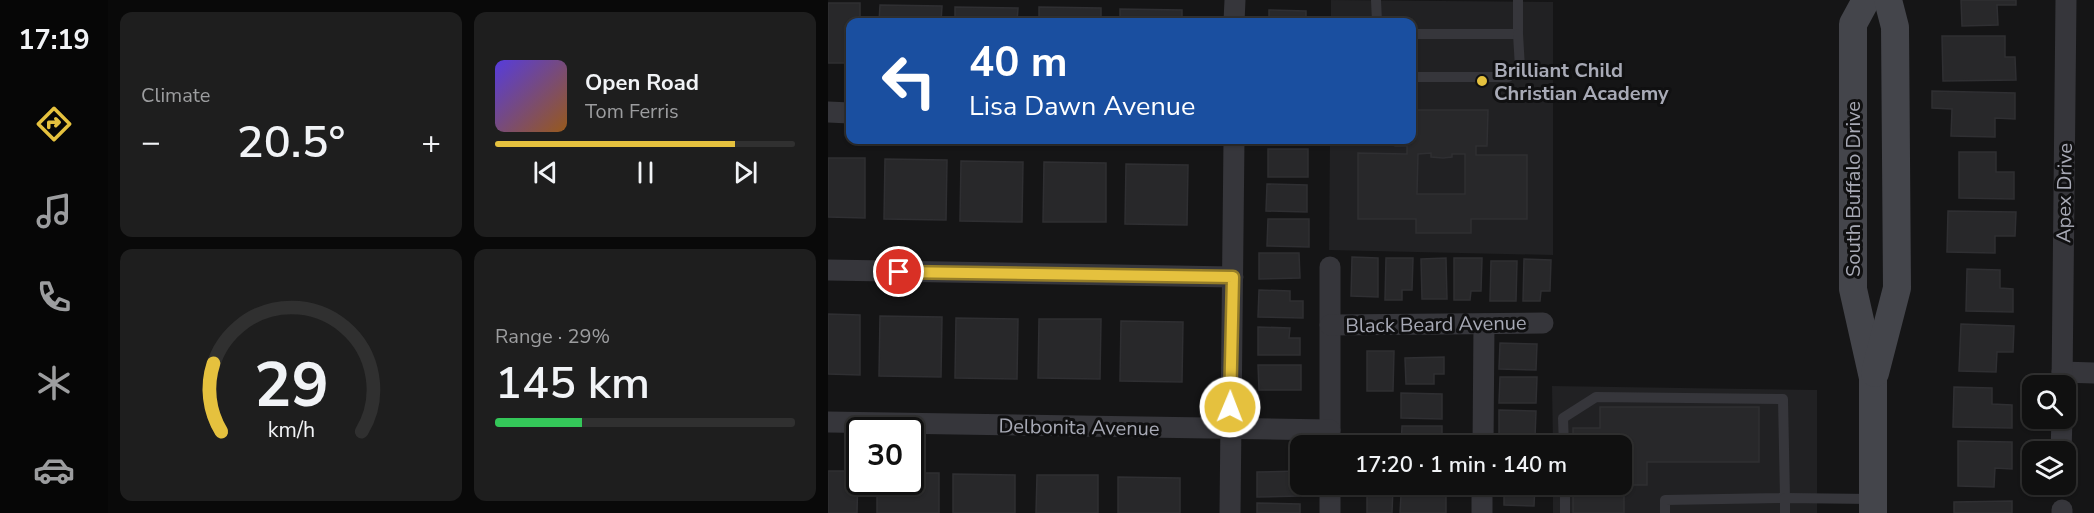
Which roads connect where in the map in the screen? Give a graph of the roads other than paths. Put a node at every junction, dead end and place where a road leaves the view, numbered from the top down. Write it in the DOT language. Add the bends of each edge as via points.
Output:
graph roads {
  1 [pos="1234,0"];
  2 [pos="1376,0"];
  3 [pos="1518,0"];
  4 [pos="1866,0"];
  5 [pos="1888,0"];
  6 [pos="2066,0"];
  7 [pos="1234,18"];
  8 [pos="1377,18"];
  9 [pos="1416,34"];
  10 [pos="1518,34"];
  11 [pos="1416,77"];
  12 [pos="828,112"];
  13 [pos="846,113"];
  14 [pos="1234,144"];
  15 [pos="1330,267"];
  16 [pos="828,270"];
  17 [pos="1233,277"];
  18 [pos="1543,323"];
  19 [pos="1484,324"];
  20 [pos="1330,325"];
  21 [pos="2094,373"];
  22 [pos="2062,375"];
  23 [pos="2076,376"];
  24 [pos="1873,378"];
  25 [pos="828,422"];
  26 [pos="1230,429"];
  27 [pos="1297,435"];
  28 [pos="1330,435"];
  29 [pos="1483,435"];
  30 [pos="1564,435"];
  31 [pos="1330,495"];
  32 [pos="1482,495"];
  33 [pos="1565,495"];
  34 [pos="1785,498"];
  35 [pos="1873,506"];
  36 [pos="1230,513"];
  37 [pos="1330,513"];
  38 [pos="1482,513"];
  39 [pos="1565,513"];
  40 [pos="1665,513"];
  41 [pos="1785,513"];
  1 -- 7 [label="street"];
  2 -- 8 [label="lane"];
  3 -- 10 [label="lane"];
  4 -- 24 [label="main road, South Buffalo Drive" via="1853,24 1853,289"];
  5 -- 24 [label="main road, South Buffalo Drive" via="1895,27 1897,288"];
  6 -- 22 [label="street, Apex Drive"];
  9 -- 10 [label="lane"];
  10 -- 11 [label="lane" via="1520,68 1508,77"];
  12 -- 13 [label="street"];
  14 -- 17 [label="street"];
  15 -- 20 [label="street"];
  16 -- 17 [label="street"];
  17 -- 26 [label="street"];
  18 -- 19 [label="street, Black Beard Avenue"];
  19 -- 20 [label="street, Black Beard Avenue"];
  19 -- 29 [label="street"];
  20 -- 28 [label="street"];
  21 -- 23 [label="street"];
  24 -- 35 [label="main road, South Buffalo Drive"];
  25 -- 26 [label="street, Delbonita Avenue"];
  26 -- 27 [label="street, Delbonita Avenue"];
  26 -- 36 [label="street"];
  30 -- 34 [label="lane" via="1563,418 1596,397 1783,399"];
  31 -- 37 [label="street"];
  32 -- 38 [label="street"];
  33 -- 39 [label="lane"];
  34 -- 35 [label="lane"];
  34 -- 40 [label="lane" via="1665,500"];
  34 -- 41 [label="lane"];
}
